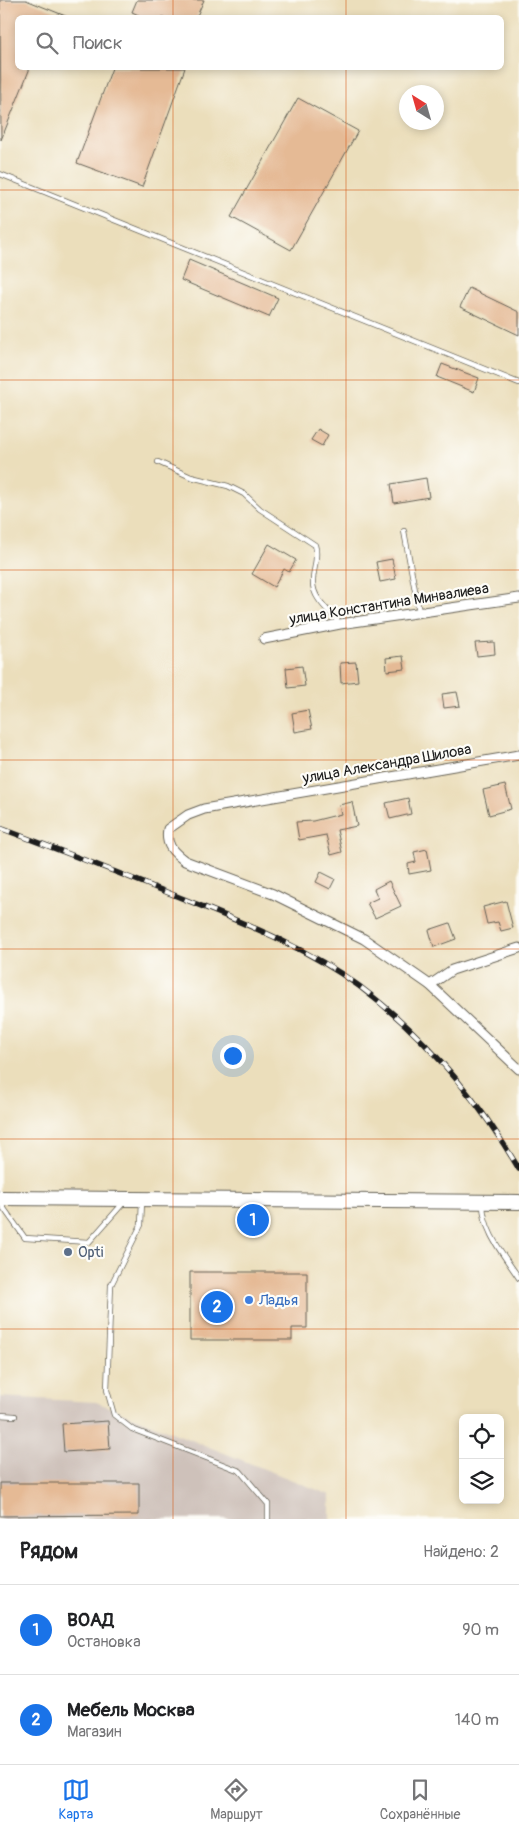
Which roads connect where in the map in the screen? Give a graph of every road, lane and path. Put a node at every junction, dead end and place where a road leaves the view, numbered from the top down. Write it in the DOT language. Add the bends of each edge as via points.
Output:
graph roads {
  1 [pos="0,174"];
  2 [pos="519,383"];
  3 [pos="158,462"];
  4 [pos="404,531"];
  5 [pos="519,598"];
  6 [pos="419,612"];
  7 [pos="340,624"];
  8 [pos="264,639"];
  9 [pos="519,755"];
  10 [pos="519,948"];
  11 [pos="430,985"];
  12 [pos="519,1070"];
  13 [pos="0,1198"];
  14 [pos="128,1199"];
  15 [pos="142,1199"];
  16 [pos="483,1202"];
  17 [pos="519,1202"];
  18 [pos="0,1203"];
  19 [pos="519,1278"];
  20 [pos="0,1415"];
  21 [pos="15,1416"];
  22 [pos="268,1519"];
  1 -- 2 [label="lane"];
  3 -- 7 [label="lane" via="191,477 228,486 244,494 260,509 314,545 317,553 313,583 316,593"];
  4 -- 6 [label="lane"];
  5 -- 6 [label="street, улица Константина Минвалиева"];
  6 -- 7 [label="street, улица Константина Минвалиева"];
  7 -- 8 [label="street, улица Константина Минвалиева"];
  9 -- 11 [label="street, улица Александра Шилова" via="204,809 188,815 168,829 169,846 185,861 273,894 364,939"];
  10 -- 11 [label="street" via="452,970"];
  11 -- 12 [label="street"];
  13 -- 14 [label="main road"];
  14 -- 15 [label="main road"];
  14 -- 18 [label="lane" via="89,1242 25,1238"];
  15 -- 16 [label="main road"];
  15 -- 22 [label="lane" via="141,1225 111,1285 107,1390 114,1414 132,1429 240,1471 268,1504"];
  16 -- 17 [label="main road"];
  16 -- 19 [label="lane" via="487,1227"];
  20 -- 21 [label="lane"];
}
